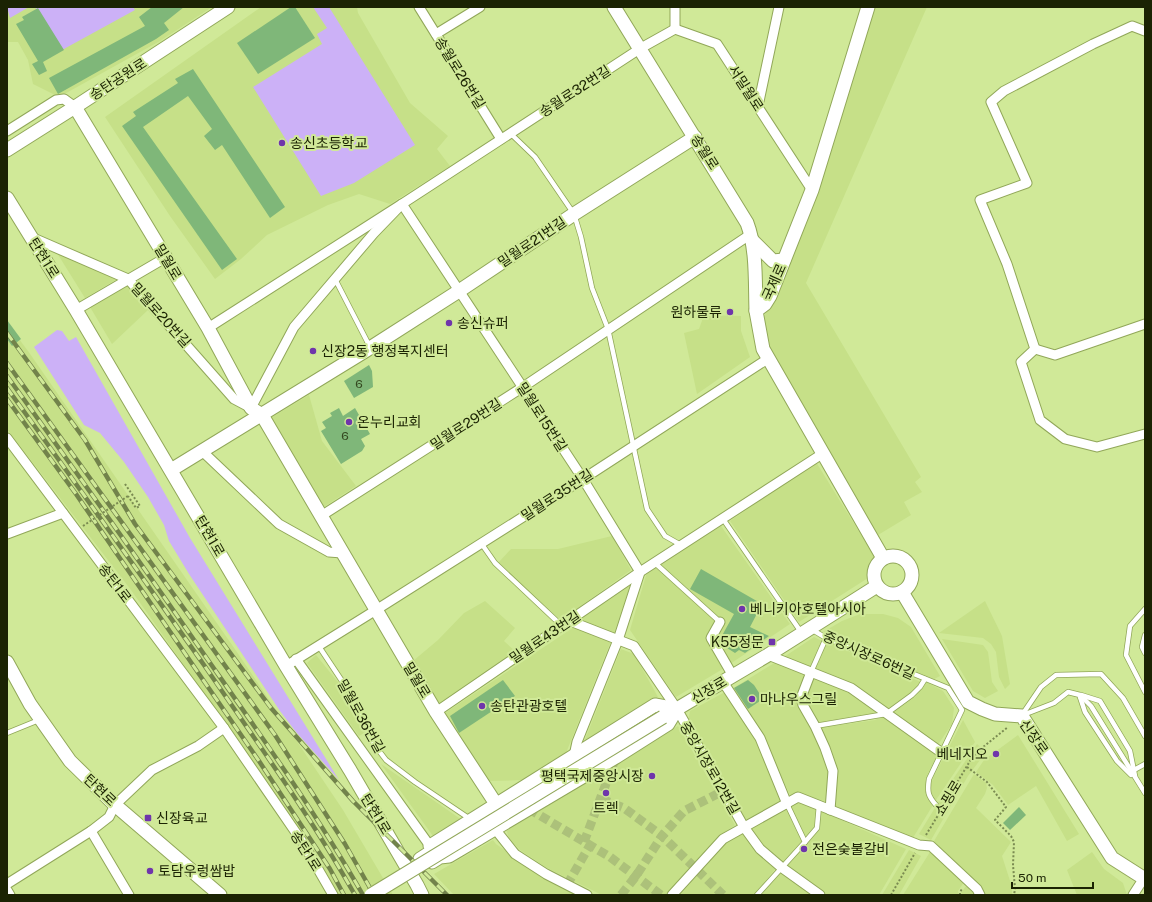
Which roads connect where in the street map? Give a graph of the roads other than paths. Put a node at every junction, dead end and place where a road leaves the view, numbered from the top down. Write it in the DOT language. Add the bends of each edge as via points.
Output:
graph roads {
  1 [pos="228,7"];
  2 [pos="419,7"];
  3 [pos="480,7"];
  4 [pos="614,7"];
  5 [pos="675,7"];
  6 [pos="779,7"];
  7 [pos="868,7"];
  8 [pos="675,29"];
  9 [pos="1145,31"];
  10 [pos="436,34"];
  11 [pos="641,48"];
  12 [pos="758,106"];
  13 [pos="75,107"];
  14 [pos="7,131"];
  15 [pos="510,133"];
  16 [pos="695,137"];
  17 [pos="501,139"];
  18 [pos="7,150"];
  19 [pos="812,190"];
  20 [pos="7,198"];
  21 [pos="402,204"];
  22 [pos="574,214"];
  23 [pos="31,237"];
  24 [pos="752,237"];
  25 [pos="166,258"];
  26 [pos="784,260"];
  27 [pos="128,279"];
  28 [pos="335,279"];
  29 [pos="459,291"];
  30 [pos="76,310"];
  31 [pos="756,311"];
  32 [pos="1145,324"];
  33 [pos="208,328"];
  34 [pos="608,329"];
  35 [pos="370,348"];
  36 [pos="1035,349"];
  37 [pos="769,358"];
  38 [pos="523,387"];
  39 [pos="257,412"];
  40 [pos="1145,434"];
  41 [pos="7,438"];
  42 [pos="633,445"];
  43 [pos="202,451"];
  44 [pos="822,454"];
  45 [pos="172,470"];
  46 [pos="583,479"];
  47 [pos="63,513"];
  48 [pos="321,516"];
  49 [pos="723,519"];
  50 [pos="7,534"];
  51 [pos="481,543"];
  52 [pos="682,545"];
  53 [pos="342,553"];
  54 [pos="883,558"];
  55 [pos="654,562"];
  56 [pos="640,572"];
  57 [pos="877,586"];
  58 [pos="902,592"];
  59 [pos="1145,609"];
  60 [pos="376,610"];
  61 [pos="720,622"];
  62 [pos="566,623"];
  63 [pos="806,631"];
  64 [pos="1145,635"];
  65 [pos="826,638"];
  66 [pos="618,640"];
  67 [pos="318,645"];
  68 [pos="1145,653"];
  69 [pos="768,655"];
  70 [pos="7,662"];
  71 [pos="291,662"];
  72 [pos="811,672"];
  73 [pos="728,679"];
  74 [pos="925,679"];
  75 [pos="1145,692"];
  76 [pos="1080,695"];
  77 [pos="677,709"];
  78 [pos="436,712"];
  79 [pos="886,714"];
  80 [pos="1022,716"];
  81 [pos="41,719"];
  82 [pos="815,726"];
  83 [pos="224,728"];
  84 [pos="7,733"];
  85 [pos="1145,736"];
  86 [pos="942,752"];
  87 [pos="574,756"];
  88 [pos="1145,764"];
  89 [pos="1134,770"];
  90 [pos="1136,779"];
  91 [pos="1145,793"];
  92 [pos="496,804"];
  93 [pos="787,804"];
  94 [pos="115,805"];
  95 [pos="819,805"];
  96 [pos="936,805"];
  97 [pos="830,810"];
  98 [pos="472,820"];
  99 [pos="744,826"];
  100 [pos="495,829"];
  101 [pos="91,831"];
  102 [pos="805,842"];
  103 [pos="430,846"];
  104 [pos="782,868"];
  105 [pos="1145,878"];
  106 [pos="415,880"];
  107 [pos="7,884"];
  108 [pos="7,890"];
  109 [pos="10,895"];
  110 [pos="129,895"];
  111 [pos="220,895"];
  112 [pos="333,895"];
  113 [pos="371,895"];
  114 [pos="428,895"];
  115 [pos="587,895"];
  116 [pos="672,895"];
  117 [pos="757,895"];
  118 [pos="820,895"];
  119 [pos="980,895"];
  120 [pos="1133,895"];
  1 -- 13 [label="street, 송탄공원로"];
  2 -- 10 [label="street, 송월로26번길"];
  3 -- 10 [label="street"];
  4 -- 11 [label="street, 송월로"];
  5 -- 8 [label="street"];
  6 -- 12 [label="street"];
  7 -- 19 [label="street, 국제로"];
  8 -- 11 [label="street, 송월로32번길"];
  8 -- 12 [label="street, 서밀월로" via="717,44"];
  9 -- 36 [label="street" via="1132,26 1004,91 991,102 1027,183 980,200 1007,264"];
  10 -- 17 [label="street, 송월로26번길"];
  11 -- 15 [label="street, 송월로32번길"];
  11 -- 16 [label="street, 송월로"];
  12 -- 19 [label="street, 서밀월로"];
  13 -- 14 [label="street" via="64,99 56,100"];
  13 -- 18 [label="street, 송탄공원로"];
  13 -- 25 [label="street, 밀월로"];
  15 -- 17 [label="street, 송월로32번길"];
  15 -- 22 [label="lane" via="535,157"];
  16 -- 22 [label="street, 밀월로21번길"];
  16 -- 24 [label="street, 송월로" via="744,216"];
  17 -- 21 [label="street, 송월로32번길"];
  19 -- 26 [label="street, 국제로"];
  20 -- 23 [label="street, 탄현1로"];
  21 -- 28 [label="street"];
  21 -- 29 [label="street, 밀월로15번길"];
  21 -- 33 [label="street"];
  22 -- 29 [label="street, 밀월로21번길"];
  22 -- 34 [label="lane" via="582,237 592,288"];
  23 -- 27 [label="street, 밀월로20번길"];
  23 -- 30 [label="street, 탄현1로"];
  24 -- 26 [label="street" via="773,261"];
  24 -- 31 [label="street, 송월로"];
  24 -- 34 [label="street, 밀월로29번길"];
  25 -- 27 [label="street"];
  25 -- 33 [label="street, 밀월로"];
  26 -- 31 [label="street, 국제로" via="768,300"];
  27 -- 30 [label="street"];
  27 -- 39 [label="street, 밀월로20번길" via="234,399"];
  28 -- 35 [label="lane"];
  28 -- 39 [label="street" via="294,327"];
  29 -- 35 [label="street, 밀월로21번길"];
  29 -- 38 [label="street, 밀월로15번길"];
  30 -- 45 [label="street, 탄현1로"];
  31 -- 37 [label="street, 국제로" via="763,349"];
  32 -- 36 [label="street" via="1055,355"];
  33 -- 39 [label="street, 밀월로"];
  34 -- 38 [label="street, 밀월로29번길"];
  34 -- 42 [label="lane"];
  35 -- 39 [label="street, 밀월로21번길"];
  36 -- 40 [label="street" via="1021,362 1040,420 1065,438 1097,447"];
  37 -- 42 [label="street, 밀월로35번길"];
  37 -- 44 [label="street, 국제로"];
  38 -- 46 [label="street, 밀월로15번길"];
  38 -- 48 [label="street, 밀월로29번길"];
  39 -- 43 [label="street"];
  39 -- 48 [label="street, 밀월로"];
  41 -- 47 [label="street, 송탄1로"];
  42 -- 46 [label="street, 밀월로35번길"];
  42 -- 52 [label="lane" via="647,509 666,536"];
  43 -- 45 [label="street"];
  43 -- 53 [label="street" via="279,524 329,552"];
  44 -- 49 [label="street, 밀월로43번길"];
  44 -- 54 [label="street, 국제로"];
  45 -- 71 [label="street, 탄현1로"];
  46 -- 51 [label="street, 밀월로35번길"];
  46 -- 56 [label="street, 밀월로15번길"];
  47 -- 50 [label="street"];
  47 -- 83 [label="street, 송탄1로"];
  48 -- 53 [label="street, 밀월로"];
  49 -- 52 [label="street, 밀월로43번길"];
  49 -- 63 [label="lane"];
  51 -- 60 [label="street, 밀월로35번길"];
  51 -- 62 [label="lane" via="495,563"];
  52 -- 55 [label="street, 밀월로43번길"];
  53 -- 60 [label="street, 밀월로"];
  54 -- 57 [label="street" via="874,571 874,582"];
  54 -- 58 [label="street" via="898,556 910,565 911,580"];
  55 -- 56 [label="street, 밀월로43번길"];
  55 -- 61 [label="lane"];
  56 -- 62 [label="street, 밀월로43번길"];
  56 -- 66 [label="street"];
  57 -- 58 [label="street" via="886,593"];
  57 -- 63 [label="street, 신장로"];
  58 -- 80 [label="street, 신장로" via="968,702 995,714"];
  59 -- 75 [label="lane" via="1130,626 1126,655"];
  60 -- 67 [label="street"];
  60 -- 78 [label="street, 밀월로"];
  61 -- 73 [label="street" via="711,638"];
  62 -- 66 [label="street"];
  62 -- 78 [label="street, 밀월로43번길"];
  63 -- 65 [label="lane, 중앙시장로6번길"];
  63 -- 69 [label="street, 신장로"];
  64 -- 68 [label="lane" via="1142,647"];
  65 -- 72 [label="lane"];
  65 -- 74 [label="lane, 중앙시장로6번길"];
  66 -- 77 [label="street" via="634,646"];
  66 -- 87 [label="street" via="577,742"];
  67 -- 71 [label="street"];
  67 -- 98 [label="lane, 밀월로36번길" via="350,693 373,743 386,760"];
  69 -- 72 [label="street"];
  69 -- 73 [label="street, 신장로"];
  70 -- 81 [label="street, 탄현로"];
  71 -- 103 [label="street"];
  71 -- 106 [label="street, 탄현1로" via="350,770"];
  72 -- 79 [label="street" via="851,688"];
  72 -- 82 [label="street" via="801,698"];
  73 -- 77 [label="street, 신장로"];
  73 -- 93 [label="street" via="760,738"];
  74 -- 79 [label="lane, 중앙시장로6번길" via="912,695"];
  74 -- 86 [label="lane" via="948,688 962,710"];
  76 -- 80 [label="lane" via="1068,692 1054,703"];
  76 -- 89 [label="lane" via="1100,701 1130,751"];
  76 -- 90 [label="lane" via="1091,706"];
  76 -- 90 [label="lane" via="1085,712 1117,761"];
  77 -- 87 [label="street" via="655,705"];
  77 -- 99 [label="street, 중앙시장로12번길"];
  77 -- 100 [label="street" via="668,724"];
  77 -- 113 [label="street, 신장로, bridge"];
  78 -- 92 [label="street, 밀월로"];
  79 -- 82 [label="lane, 중앙시장로6번길"];
  79 -- 86 [label="street"];
  80 -- 85 [label="lane" via="1041,687 1056,675 1101,674 1123,698"];
  80 -- 105 [label="street, 신장로" via="1112,858"];
  81 -- 84 [label="lane"];
  81 -- 94 [label="street, 탄현로" via="70,761"];
  82 -- 97 [label="street" via="826,748 833,771"];
  83 -- 94 [label="street" via="198,746 152,770"];
  83 -- 112 [label="street, 송탄1로" via="303,843"];
  86 -- 96 [label="lane" via="929,779 927,790"];
  87 -- 92 [label="street"];
  88 -- 89 [label="lane"];
  89 -- 90 [label="lane"];
  90 -- 91 [label="lane"];
  92 -- 98 [label="street"];
  93 -- 95 [label="street" via="798,797"];
  93 -- 99 [label="street"];
  93 -- 102 [label="lane"];
  94 -- 101 [label="street" via="109,817"];
  94 -- 111 [label="street, 탄현로"];
  95 -- 97 [label="street"];
  95 -- 102 [label="lane" via="818,828"];
  97 -- 119 [label="street" via="919,845 931,846 977,889"];
  98 -- 103 [label="street"];
  99 -- 104 [label="street, 중앙시장로12번길" via="760,849"];
  99 -- 116 [label="street" via="723,839"];
  100 -- 106 [label="street" via="449,856 440,857"];
  100 -- 115 [label="street" via="515,854 546,874"];
  101 -- 107 [label="street"];
  101 -- 110 [label="street"];
  102 -- 104 [label="lane"];
  103 -- 106 [label="street" via="434,850"];
  104 -- 117 [label="lane"];
  104 -- 118 [label="street, 중앙시장로12번길"];
  105 -- 120 [label="street"];
  106 -- 114 [label="street"];
  108 -- 109 [label="street"];
}
